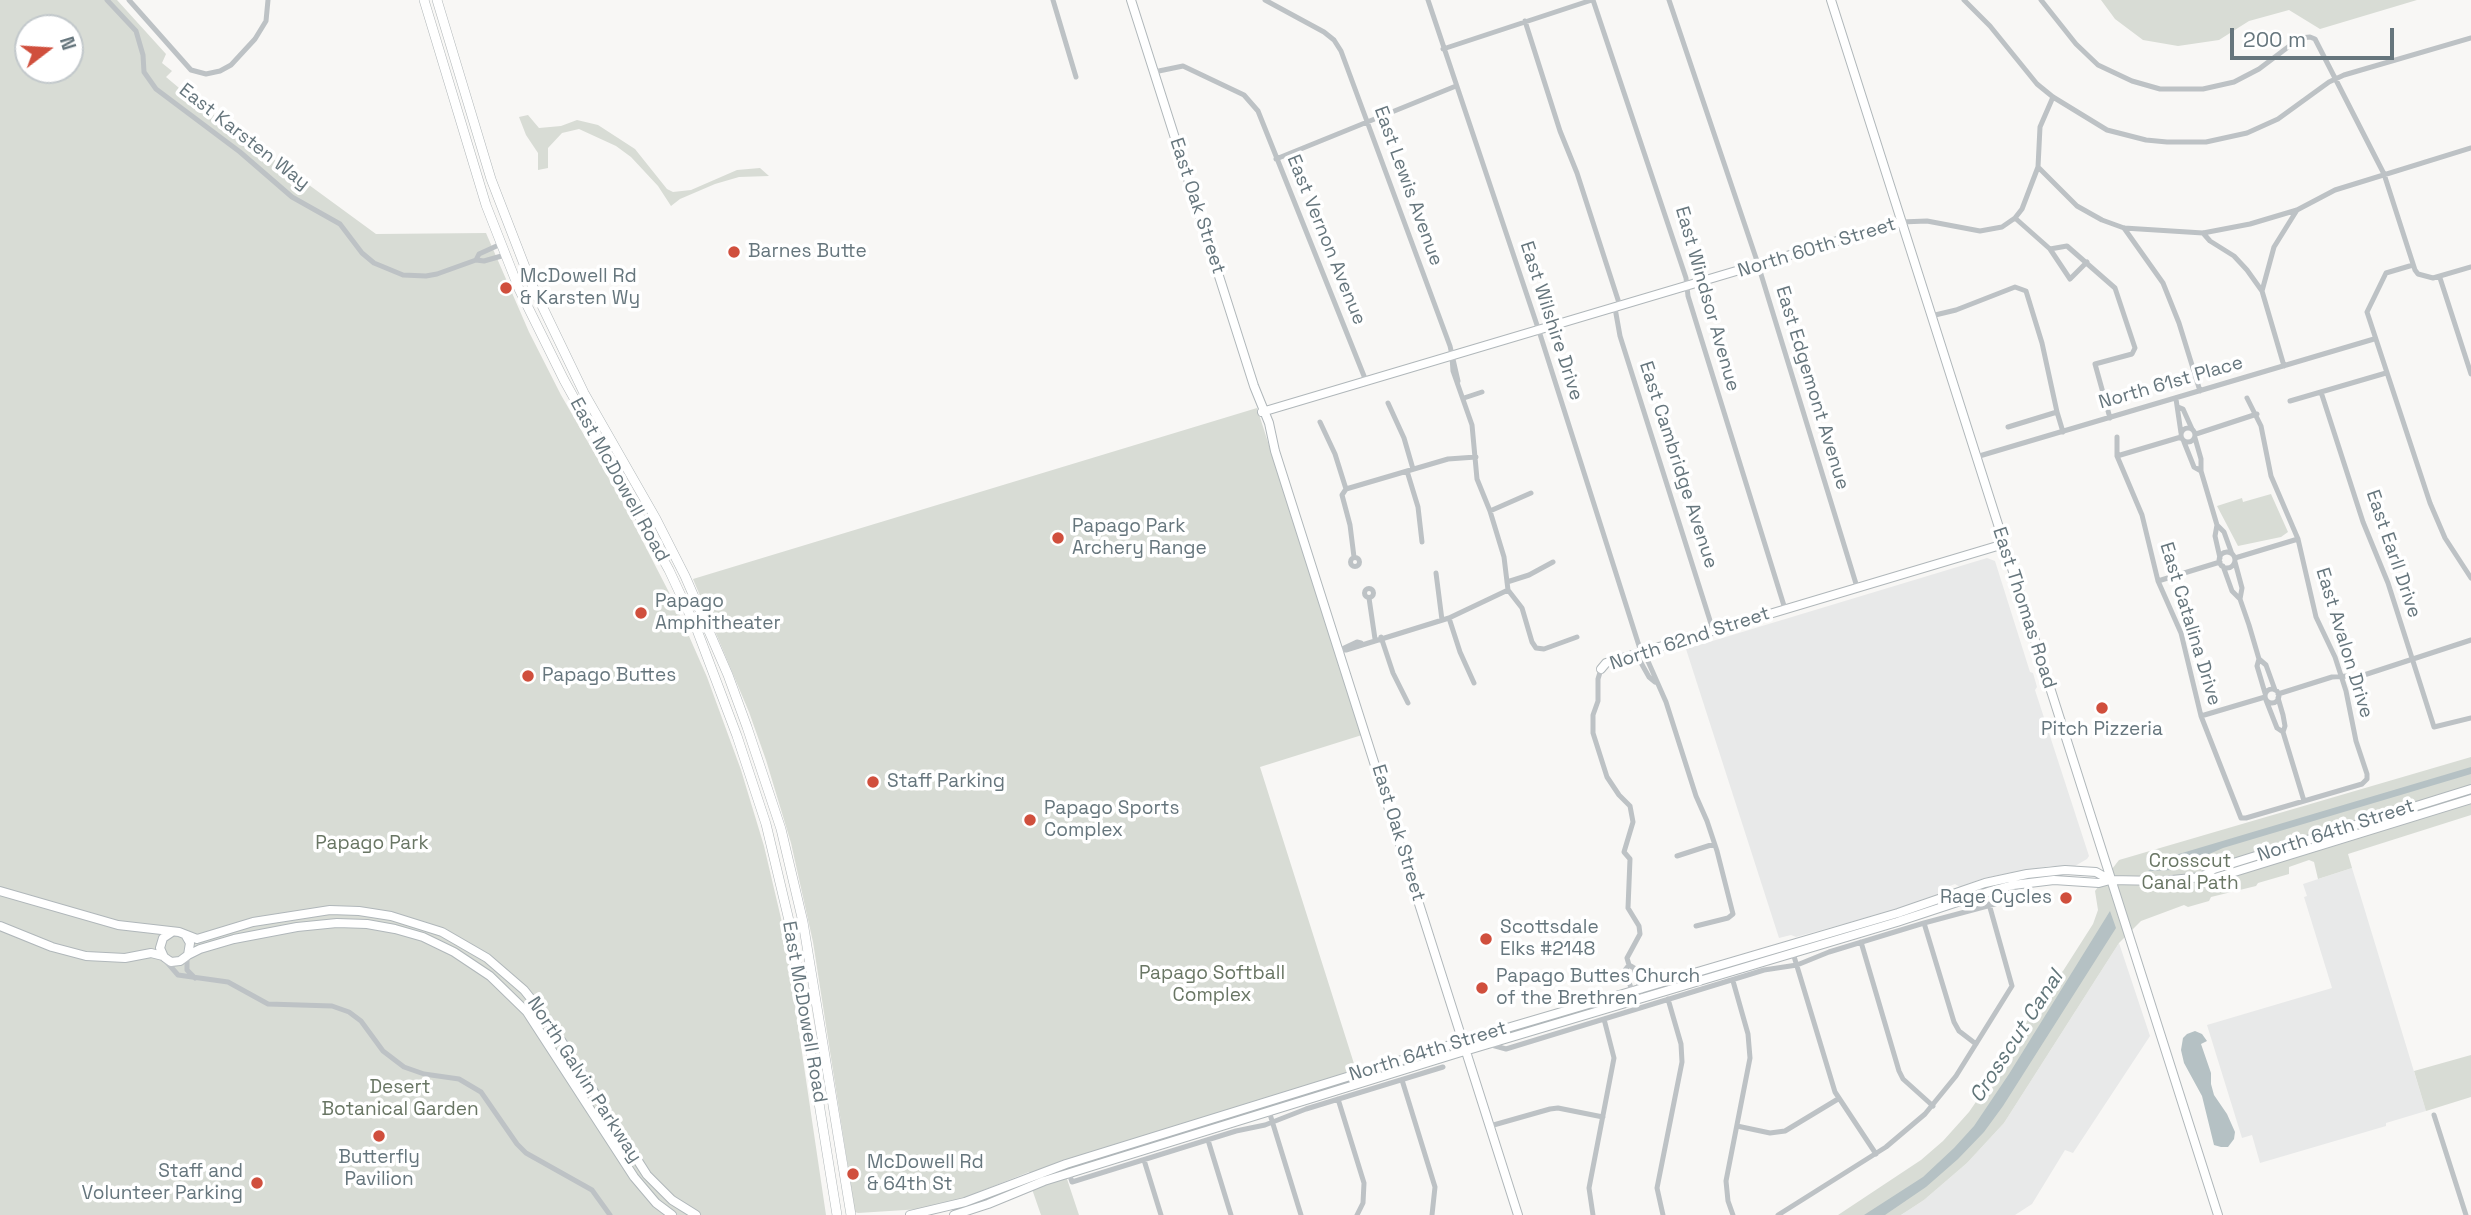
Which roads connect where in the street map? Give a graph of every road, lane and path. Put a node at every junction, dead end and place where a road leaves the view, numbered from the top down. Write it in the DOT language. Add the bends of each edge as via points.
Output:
graph roads {
  1 [pos="107,0"];
  2 [pos="129,0"];
  3 [pos="268,0"];
  4 [pos="424,0"];
  5 [pos="437,0"];
  6 [pos="1053,0"];
  7 [pos="1131,0"];
  8 [pos="1428,0"];
  9 [pos="1592,0"];
  10 [pos="1669,0"];
  11 [pos="1831,0"];
  12 [pos="1964,0"];
  13 [pos="2041,0"];
  14 [pos="1268,1"];
  15 [pos="1525,21"];
  16 [pos="2471,38"];
  17 [pos="1443,49"];
  18 [pos="1154,72"];
  19 [pos="1076,77"];
  20 [pos="2336,79"];
  21 [pos="1456,86"];
  22 [pos="2053,97"];
  23 [pos="1368,122"];
  24 [pos="2471,148"];
  25 [pos="1276,159"];
  26 [pos="2038,167"];
  27 [pos="2384,174"];
  28 [pos="2297,210"];
  29 [pos="2015,218"];
  30 [pos="1902,222"];
  31 [pos="2124,228"];
  32 [pos="2203,233"];
  33 [pos="501,244"];
  34 [pos="2050,249"];
  35 [pos="505,255"];
  36 [pos="476,260"];
  37 [pos="2087,262"];
  38 [pos="1758,265"];
  39 [pos="2413,265"];
  40 [pos="2471,267"];
  41 [pos="2440,278"];
  42 [pos="1687,287"];
  43 [pos="2262,291"];
  44 [pos="1618,307"];
  45 [pos="1931,316"];
  46 [pos="546,318"];
  47 [pos="1539,331"];
  48 [pos="2374,340"];
  49 [pos="1452,356"];
  50 [pos="2284,366"];
  51 [pos="2470,366"];
  52 [pos="2386,373"];
  53 [pos="2471,374"];
  54 [pos="1366,381"];
  55 [pos="2200,391"];
  56 [pos="1482,392"];
  57 [pos="2320,392"];
  58 [pos="1464,398"];
  59 [pos="2247,398"];
  60 [pos="2176,399"];
  61 [pos="2290,401"];
  62 [pos="1388,403"];
  63 [pos="2178,407"];
  64 [pos="1262,412"];
  65 [pos="2057,412"];
  66 [pos="2257,414"];
  67 [pos="2110,418"];
  68 [pos="1320,422"];
  69 [pos="2008,427"];
  70 [pos="2063,432"];
  71 [pos="2194,434"];
  72 [pos="2117,437"];
  73 [pos="2182,437"];
  74 [pos="2117,456"];
  75 [pos="1476,457"];
  76 [pos="1976,457"];
  77 [pos="1410,470"];
  78 [pos="2200,471"];
  79 [pos="1346,488"];
  80 [pos="1531,493"];
  81 [pos="1490,511"];
  82 [pos="2217,526"];
  83 [pos="2298,539"];
  84 [pos="1422,542"];
  85 [pos="2004,544"];
  86 [pos="1354,557"];
  87 [pos="2234,558"];
  88 [pos="1553,562"];
  89 [pos="2221,562"];
  90 [pos="1436,573"];
  91 [pos="2471,578"];
  92 [pos="2158,581"];
  93 [pos="1507,582"];
  94 [pos="1857,587"];
  95 [pos="1508,590"];
  96 [pos="1369,598"];
  97 [pos="2240,599"];
  98 [pos="1785,609"];
  99 [pos="1445,619"];
  100 [pos="1713,630"];
  101 [pos="1577,637"];
  102 [pos="1378,638"];
  103 [pos="2471,640"];
  104 [pos="1340,650"];
  105 [pos="1642,652"];
  106 [pos="2259,659"];
  107 [pos="2412,660"];
  108 [pos="1601,669"];
  109 [pos="2341,676"];
  110 [pos="1474,683"];
  111 [pos="2277,694"];
  112 [pos="2266,697"];
  113 [pos="1408,703"];
  114 [pos="2201,716"];
  115 [pos="2471,718"];
  116 [pos="2283,732"];
  117 [pos="2367,779"];
  118 [pos="2471,789"];
  119 [pos="2471,799"];
  120 [pos="2304,801"];
  121 [pos="2241,818"];
  122 [pos="1714,844"];
  123 [pos="1677,856"];
  124 [pos="2202,877"];
  125 [pos="2110,880"];
  126 [pos="0,891"];
  127 [pos="2021,897"];
  128 [pos="1989,904"];
  129 [pos="1924,923"];
  130 [pos="0,926"];
  131 [pos="1696,926"];
  132 [pos="175,932"];
  133 [pos="186,936"];
  134 [pos="1861,942"];
  135 [pos="1792,949"];
  136 [pos="163,956"];
  137 [pos="188,956"];
  138 [pos="1797,965"];
  139 [pos="195,978"];
  140 [pos="1732,981"];
  141 [pos="1637,994"];
  142 [pos="1668,999"];
  143 [pos="1604,1018"];
  144 [pos="1488,1044"];
  145 [pos="1976,1044"];
  146 [pos="1464,1046"];
  147 [pos="1443,1067"];
  148 [pos="1402,1080"];
  149 [pos="1338,1099"];
  150 [pos="1838,1099"];
  151 [pos="1933,1106"];
  152 [pos="1268,1107"];
  153 [pos="2434,1115"];
  154 [pos="1603,1117"];
  155 [pos="1273,1122"];
  156 [pos="1490,1126"];
  157 [pos="1737,1126"];
  158 [pos="1208,1140"];
  159 [pos="1876,1154"];
  160 [pos="1144,1160"];
  161 [pos="1069,1173"];
  162 [pos="978,1202"];
  163 [pos="610,1215"];
  164 [pos="672,1215"];
  165 [pos="696,1215"];
  166 [pos="837,1215"];
  167 [pos="850,1215"];
  168 [pos="910,1215"];
  169 [pos="954,1215"];
  170 [pos="1161,1215"];
  171 [pos="1231,1215"];
  172 [pos="1301,1215"];
  173 [pos="1357,1215"];
  174 [pos="1432,1215"];
  175 [pos="1518,1215"];
  176 [pos="1593,1215"];
  177 [pos="1663,1215"];
  178 [pos="1733,1215"];
  179 [pos="1778,1215"];
  180 [pos="2218,1215"];
  181 [pos="2466,1215"];
  1 -- 36 [label="street, East Karsten Way" via="136,31 144,72 156,89 292,197 340,224 374,263 403,275 426,276"];
  2 -- 3 [label="street" via="191,70 206,74 231,65 255,39 266,21"];
  4 -- 33 [label="main road, East McDowell Road"];
  5 -- 46 [label="main road, East McDowell Road" via="492,182"];
  6 -- 19 [label="street"];
  7 -- 18 [label="main road, East Oak Street"];
  8 -- 17 [label="street, East Wilshire Drive"];
  9 -- 15 [label="street"];
  9 -- 42 [label="street, East Windsor Avenue"];
  10 -- 38 [label="street, East Edgemont Avenue"];
  11 -- 30 [label="main road, East Thomas Road"];
  12 -- 22 [label="street"];
  13 -- 20 [label="street" via="2098,65 2160,89 2203,89 2234,82 2300,38 2310,37"];
  14 -- 23 [label="street, East Lewis Avenue" via="1334,40"];
  15 -- 17 [label="street"];
  15 -- 44 [label="street, East Cambridge Avenue"];
  16 -- 20 [label="street"];
  17 -- 21 [label="street, East Wilshire Drive"];
  18 -- 25 [label="street, East Vernon Avenue" via="1183,66 1244,94 1258,111"];
  18 -- 64 [label="main road, East Oak Street"];
  20 -- 22 [label="street" via="2268,125 2238,136 2190,143 2146,140 2107,130"];
  20 -- 27 [label="street"];
  21 -- 23 [label="street"];
  21 -- 47 [label="street, East Wilshire Drive"];
  22 -- 26 [label="street" via="2040,127"];
  23 -- 25 [label="street"];
  23 -- 49 [label="street, East Lewis Avenue"];
  24 -- 27 [label="street"];
  25 -- 54 [label="street, East Vernon Avenue"];
  26 -- 29 [label="street"];
  26 -- 31 [label="street" via="2077,206"];
  27 -- 28 [label="street" via="2335,190"];
  27 -- 39 [label="street"];
  28 -- 32 [label="street"];
  28 -- 43 [label="street" via="2274,247"];
  29 -- 30 [label="street, North 60th Street" via="1989,231 1927,221"];
  29 -- 34 [label="street"];
  30 -- 38 [label="main road, North 60th Street"];
  30 -- 45 [label="main road, East Thomas Road"];
  31 -- 32 [label="street"];
  31 -- 55 [label="street" via="2162,283"];
  32 -- 43 [label="street" via="2234,256"];
  33 -- 35 [label="main road, East McDowell Road"];
  33 -- 36 [label="street, East Karsten Way"];
  33 -- 46 [label="main road" via="514,253 540,314"];
  34 -- 37 [label="street" via="2067,246"];
  34 -- 37 [label="street" via="2070,279"];
  35 -- 36 [label="street, East Karsten Way"];
  35 -- 166 [label="main road, East McDowell Road" via="564,380 674,580 741,746 766,824 791,929"];
  37 -- 67 [label="street" via="2115,288 2135,348 2132,354 2095,364"];
  38 -- 42 [label="main road, North 60th Street"];
  38 -- 94 [label="street, East Edgemont Avenue"];
  39 -- 41 [label="street" via="2418,274"];
  39 -- 48 [label="street" via="2386,274 2369,303"];
  40 -- 41 [label="street"];
  41 -- 51 [label="street"];
  42 -- 44 [label="main road, North 60th Street"];
  42 -- 98 [label="street, East Windsor Avenue"];
  43 -- 50 [label="street"];
  44 -- 47 [label="main road, North 60th Street"];
  44 -- 100 [label="street, East Cambridge Avenue" via="1620,336"];
  45 -- 65 [label="street" via="2015,287 2026,291"];
  45 -- 76 [label="main road, East Thomas Road"];
  46 -- 167 [label="main road, East McDowell Road" via="685,576 747,727 781,829 803,922"];
  47 -- 49 [label="main road, North 60th Street"];
  47 -- 105 [label="street, East Wilshire Drive"];
  48 -- 50 [label="street, North 61st Place"];
  48 -- 52 [label="street"];
  49 -- 54 [label="main road, North 60th Street"];
  49 -- 58 [label="street, East Lewis Avenue"];
  50 -- 55 [label="street, North 61st Place"];
  51 -- 53 [label="street"];
  52 -- 57 [label="street"];
  52 -- 91 [label="street" via="2430,503 2445,538"];
  54 -- 64 [label="main road, North 60th Street"];
  55 -- 60 [label="street, North 61st Place"];
  56 -- 58 [label="street"];
  57 -- 61 [label="street"];
  57 -- 107 [label="street, East Earll Drive"];
  58 -- 75 [label="street, East Lewis Avenue"];
  59 -- 66 [label="street, East Avalon Drive"];
  60 -- 63 [label="street"];
  60 -- 67 [label="street, North 61st Place"];
  62 -- 77 [label="street" via="1405,438"];
  63 -- 71 [label="street"];
  63 -- 73 [label="street"];
  64 -- 104 [label="main road, East Oak Street"];
  65 -- 69 [label="street"];
  65 -- 70 [label="street"];
  66 -- 71 [label="street"];
  66 -- 83 [label="street, East Avalon Drive" via="2271,476"];
  67 -- 70 [label="street, North 61st Place"];
  68 -- 79 [label="street"];
  70 -- 76 [label="street, North 61st Place"];
  71 -- 73 [label="street" via="2190,443"];
  71 -- 73 [label="street" via="2186,428"];
  71 -- 78 [label="street"];
  72 -- 74 [label="street, East Catalina Drive"];
  73 -- 74 [label="street"];
  73 -- 78 [label="street"];
  74 -- 92 [label="street, East Catalina Drive" via="2143,515"];
  75 -- 77 [label="street"];
  75 -- 81 [label="street, East Lewis Avenue" via="1477,479"];
  76 -- 85 [label="main road, East Thomas Road"];
  77 -- 79 [label="street"];
  77 -- 84 [label="street"];
  78 -- 82 [label="street"];
  79 -- 86 [label="street" via="1343,500"];
  80 -- 81 [label="street"];
  81 -- 93 [label="street, East Lewis Avenue"];
  82 -- 87 [label="street"];
  82 -- 89 [label="street"];
  83 -- 87 [label="street"];
  83 -- 109 [label="street, East Avalon Drive" via="2316,617"];
  85 -- 94 [label="main road, North 62nd Street"];
  85 -- 125 [label="main road, East Thomas Road"];
  87 -- 89 [label="street" via="2230,567"];
  87 -- 89 [label="street" via="2225,553"];
  87 -- 97 [label="street" via="2242,588"];
  88 -- 93 [label="street"];
  89 -- 92 [label="street"];
  89 -- 97 [label="street"];
  90 -- 99 [label="street"];
  92 -- 114 [label="street, East Catalina Drive" via="2181,634"];
  93 -- 95 [label="street, East Lewis Avenue"];
  94 -- 98 [label="main road, North 62nd Street"];
  95 -- 99 [label="street"];
  95 -- 101 [label="street, East Lewis Avenue" via="1522,608 1536,648"];
  96 -- 102 [label="street"];
  97 -- 106 [label="street"];
  98 -- 100 [label="main road, North 62nd Street"];
  99 -- 102 [label="street"];
  99 -- 110 [label="street"];
  100 -- 105 [label="main road, North 62nd Street"];
  102 -- 104 [label="street"];
  102 -- 113 [label="street"];
  103 -- 107 [label="street"];
  104 -- 146 [label="main road, East Oak Street"];
  105 -- 108 [label="main road, North 62nd Street" via="1606,663"];
  105 -- 122 [label="street, East Wilshire Drive" via="1640,661 1666,702"];
  106 -- 111 [label="street"];
  106 -- 112 [label="street"];
  107 -- 109 [label="street" via="2364,675"];
  107 -- 115 [label="street, East Earll Drive" via="2434,727"];
  108 -- 141 [label="street, North 62nd Street" via="1593,733 1607,777 1630,806 1633,822 1624,852 1630,859 1628,908 1640,934 1627,958 1634,968"];
  109 -- 111 [label="street"];
  109 -- 117 [label="street, East Avalon Drive"];
  111 -- 112 [label="street" via="2269,689"];
  111 -- 112 [label="street" via="2274,702"];
  111 -- 116 [label="street"];
  112 -- 114 [label="street"];
  112 -- 116 [label="street" via="2277,728"];
  114 -- 121 [label="street, East Catalina Drive"];
  116 -- 120 [label="street"];
  117 -- 120 [label="street, North 64th Street"];
  118 -- 124 [label="main road, North 64th Street" via="2214,869"];
  119 -- 124 [label="main road, North 64th Street" via="2214,878"];
  120 -- 121 [label="street, North 64th Street"];
  122 -- 123 [label="street"];
  122 -- 131 [label="street, East Wilshire Drive" via="1732,914"];
  124 -- 125 [label="main road, North 64th Street"];
  125 -- 135 [label="main road, North 64th Street" via="2096,872 2027,874"];
  125 -- 180 [label="main road, East Thomas Road"];
  126 -- 132 [label="main road" via="118,925"];
  127 -- 128 [label="street, North 64th Street"];
  128 -- 129 [label="street, North 64th Street"];
  128 -- 145 [label="street" via="2012,986"];
  129 -- 134 [label="street, North 64th Street"];
  129 -- 145 [label="street" via="1954,1022"];
  130 -- 136 [label="main road" via="86,956"];
  132 -- 133 [label="main road"];
  132 -- 136 [label="main road" via="163,939"];
  133 -- 137 [label="main road"];
  133 -- 165 [label="main road, North Galvin Parkway" via="203,939 253,922 342,910 406,919 453,937 487,958 524,990 647,1175 672,1200"];
  134 -- 138 [label="street, North 64th Street"];
  134 -- 151 [label="street" via="1899,1071"];
  135 -- 138 [label="street"];
  135 -- 141 [label="main road, North 64th Street"];
  136 -- 137 [label="main road" via="176,962"];
  136 -- 139 [label="street" via="174,973"];
  137 -- 139 [label="street" via="187,970"];
  137 -- 164 [label="main road, North Galvin Parkway" via="234,939 337,923 401,931 454,952 490,976 527,1012 634,1177"];
  138 -- 140 [label="street, North 64th Street"];
  138 -- 150 [label="street"];
  139 -- 163 [label="street" via="228,982 274,1005 332,1006 349,1012 383,1051 404,1067 450,1076 472,1086 488,1100 517,1144 592,1190"];
  140 -- 142 [label="street, North 64th Street"];
  140 -- 157 [label="street" via="1748,1034 1750,1058"];
  141 -- 144 [label="main road, North 64th Street"];
  141 -- 146 [label="main road, North 64th Street"];
  142 -- 143 [label="street, North 64th Street"];
  142 -- 177 [label="street" via="1682,1062 1657,1188"];
  143 -- 144 [label="street, North 64th Street" via="1502,1049"];
  143 -- 154 [label="street" via="1614,1058"];
  144 -- 146 [label="main road, North 64th Street"];
  145 -- 151 [label="street"];
  146 -- 152 [label="main road, North 64th Street"];
  146 -- 156 [label="main road, East Oak Street"];
  147 -- 148 [label="street, North 64th Street"];
  148 -- 149 [label="street, North 64th Street"];
  148 -- 174 [label="street" via="1435,1187"];
  149 -- 155 [label="street, North 64th Street"];
  149 -- 173 [label="street" via="1364,1183"];
  150 -- 157 [label="street" via="1785,1131 1770,1133"];
  150 -- 159 [label="street"];
  151 -- 159 [label="street"];
  152 -- 155 [label="street"];
  152 -- 161 [label="main road, North 64th Street"];
  152 -- 162 [label="main road, North 64th Street" via="1066,1164"];
  153 -- 181 [label="street"];
  154 -- 156 [label="street" via="1558,1108"];
  154 -- 176 [label="street" via="1589,1188"];
  155 -- 158 [label="street, North 64th Street"];
  155 -- 172 [label="street"];
  156 -- 175 [label="main road, East Oak Street"];
  157 -- 178 [label="street" via="1726,1181"];
  158 -- 160 [label="street, North 64th Street"];
  158 -- 171 [label="street"];
  159 -- 179 [label="street"];
  160 -- 161 [label="street, North 64th Street" via="1072,1182"];
  160 -- 170 [label="street"];
  161 -- 162 [label="main road, North 64th Street"];
  162 -- 168 [label="main road, North 64th Street"];
  162 -- 169 [label="main road, North 64th Street"];
}
